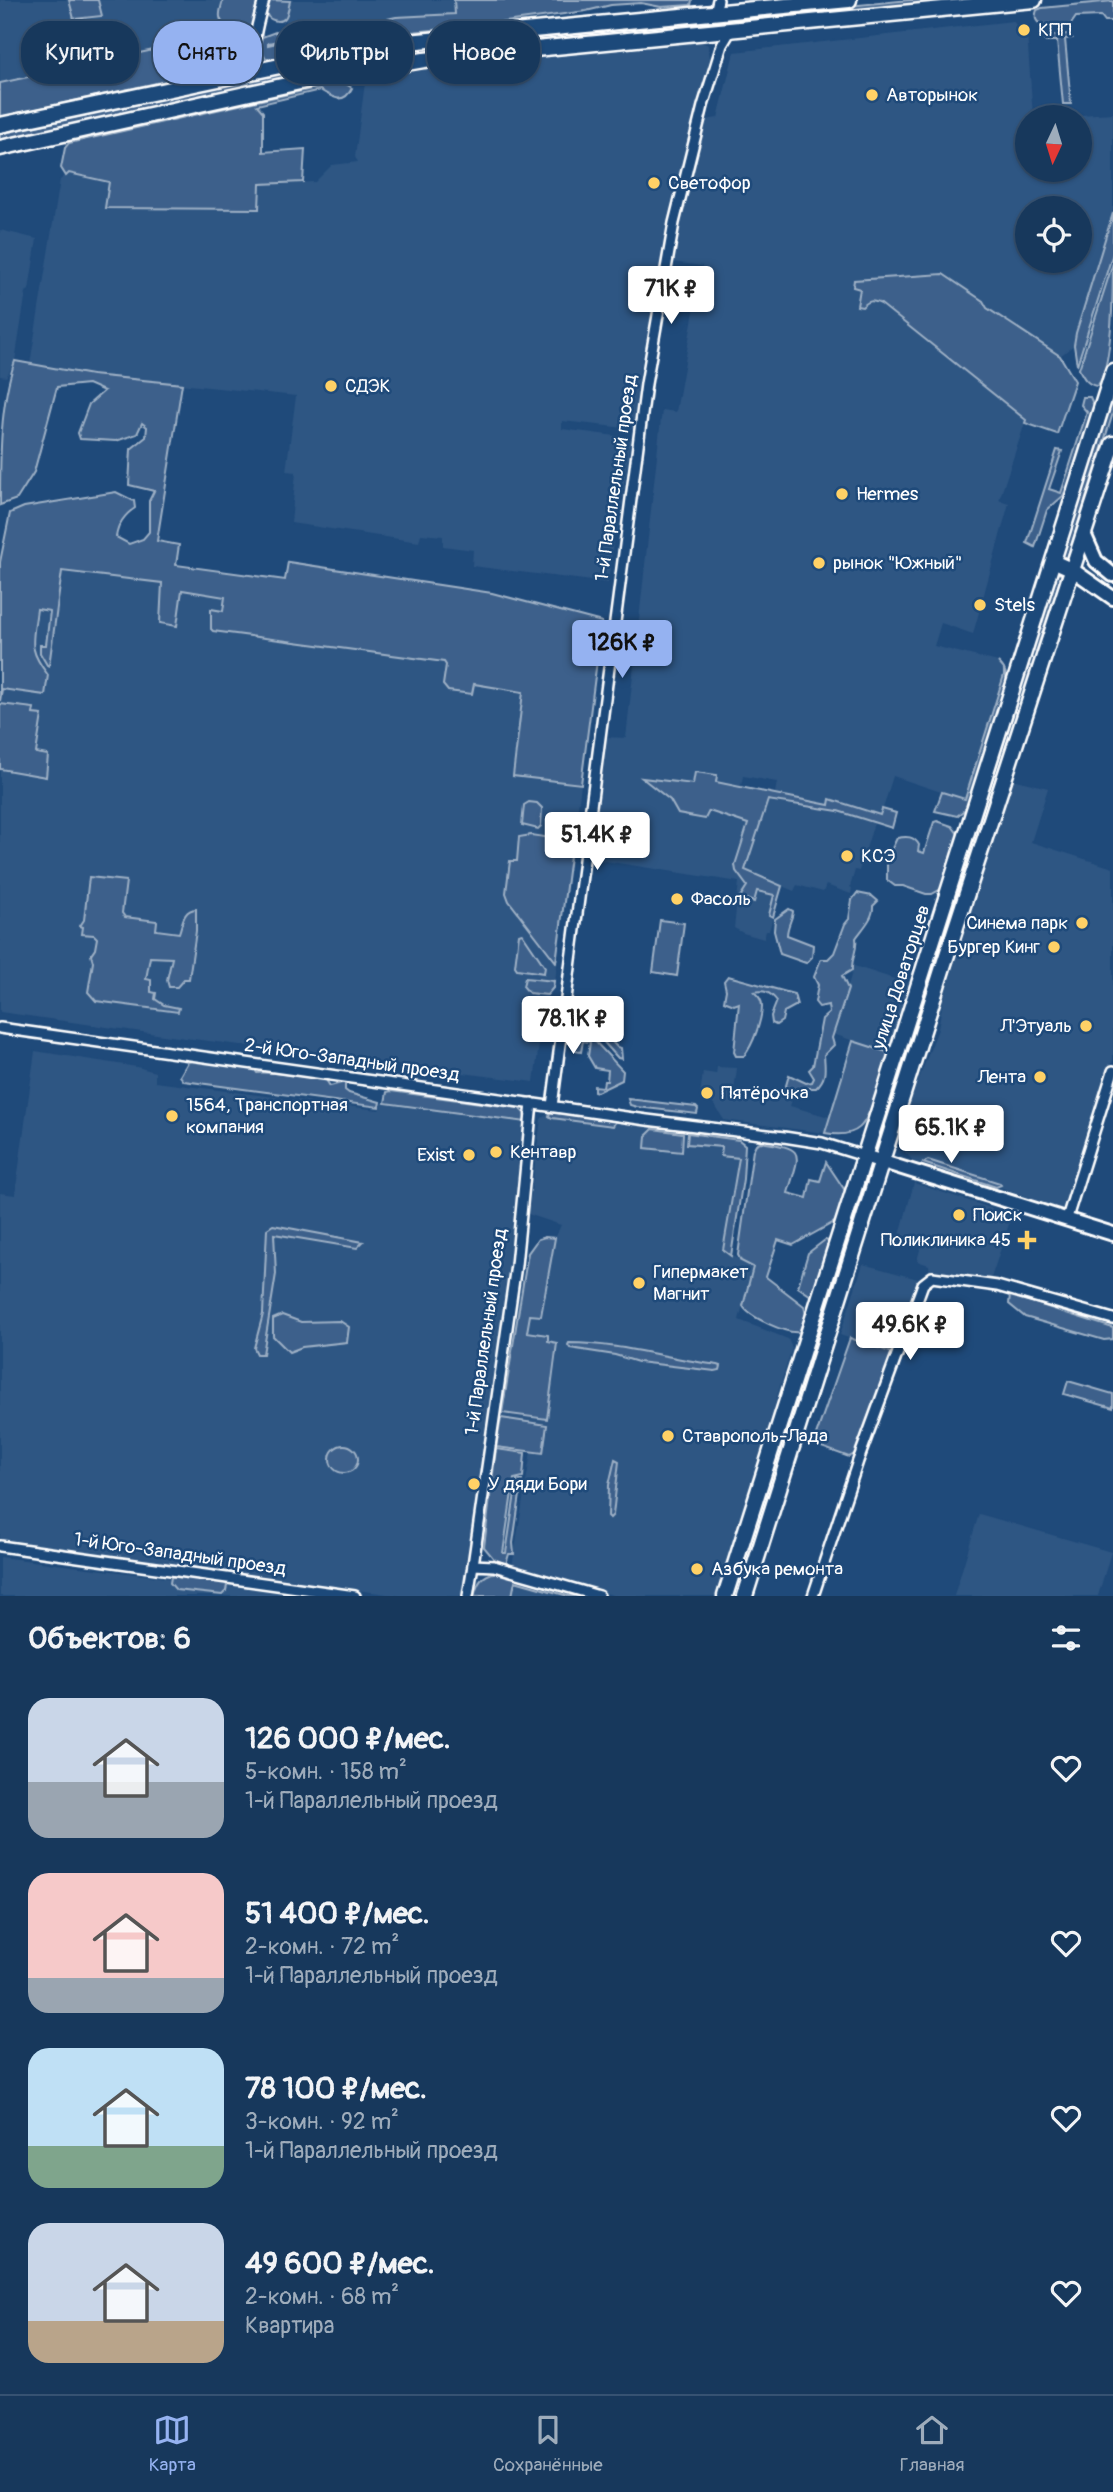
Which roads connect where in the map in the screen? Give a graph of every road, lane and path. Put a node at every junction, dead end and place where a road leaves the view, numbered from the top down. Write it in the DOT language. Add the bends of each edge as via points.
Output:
graph roads {
  1 [pos="264,0"];
  2 [pos="849,0"];
  3 [pos="1034,0"];
  4 [pos="716,6"];
  5 [pos="258,21"];
  6 [pos="731,30"];
  7 [pos="262,70"];
  8 [pos="195,84"];
  9 [pos="0,125"];
  10 [pos="0,148"];
  11 [pos="1113,370"];
  12 [pos="1113,444"];
  13 [pos="1084,536"];
  14 [pos="1053,561"];
  15 [pos="1073,570"];
  16 [pos="1113,575"];
  17 [pos="1113,598"];
  18 [pos="0,1028"];
  19 [pos="1113,1072"];
  20 [pos="532,1103"];
  21 [pos="552,1105"];
  22 [pos="864,1156"];
  23 [pos="881,1161"];
  24 [pos="1066,1218"];
  25 [pos="1113,1234"];
  26 [pos="1113,1319"];
  27 [pos="0,1546"];
  28 [pos="473,1565"];
  29 [pos="355,1596"];
  30 [pos="468,1596"];
  31 [pos="600,1596"];
  32 [pos="725,1596"];
  33 [pos="745,1596"];
  34 [pos="813,1596"];
  1 -- 5 [label="street"];
  2 -- 4 [label="main road"];
  3 -- 6 [label="main road"];
  4 -- 7 [label="main road" via="408,42"];
  6 -- 10 [label="main road" via="386,66"];
  6 -- 21 [label="street, 1-й Параллельный проезд" via="703,106 674,223 646,384"];
  8 -- 9 [label="main road"];
  11 -- 14 [label="main road, улица Доваторцев"];
  12 -- 13 [label="main road, улица Доваторцев"];
  13 -- 15 [label="main road, улица Доваторцев"];
  13 -- 16 [label="main road" via="1096,561"];
  14 -- 15 [label="main road"];
  14 -- 22 [label="main road, улица Доваторцев"];
  15 -- 17 [label="main road"];
  15 -- 23 [label="main road, улица Доваторцев"];
  18 -- 20 [label="street, 2-й Юго-Западный проезд"];
  19 -- 24 [label="street"];
  20 -- 21 [label="street, 2-й Юго-Западный проезд"];
  20 -- 28 [label="street, 1-й Параллельный проезд" via="516,1265"];
  21 -- 22 [label="street, 2-й Юго-Западный проезд" via="811,1140"];
  22 -- 23 [label="main road"];
  22 -- 32 [label="main road, улица Доваторцев"];
  23 -- 24 [label="main road"];
  23 -- 33 [label="main road, улица Доваторцев"];
  24 -- 25 [label="main road"];
  26 -- 34 [label="street" via="997,1286 926,1279"];
  27 -- 29 [label="street, 1-й Юго-Западный проезд"];
  28 -- 30 [label="street"];
  28 -- 31 [label="street" via="494,1566"];
}
